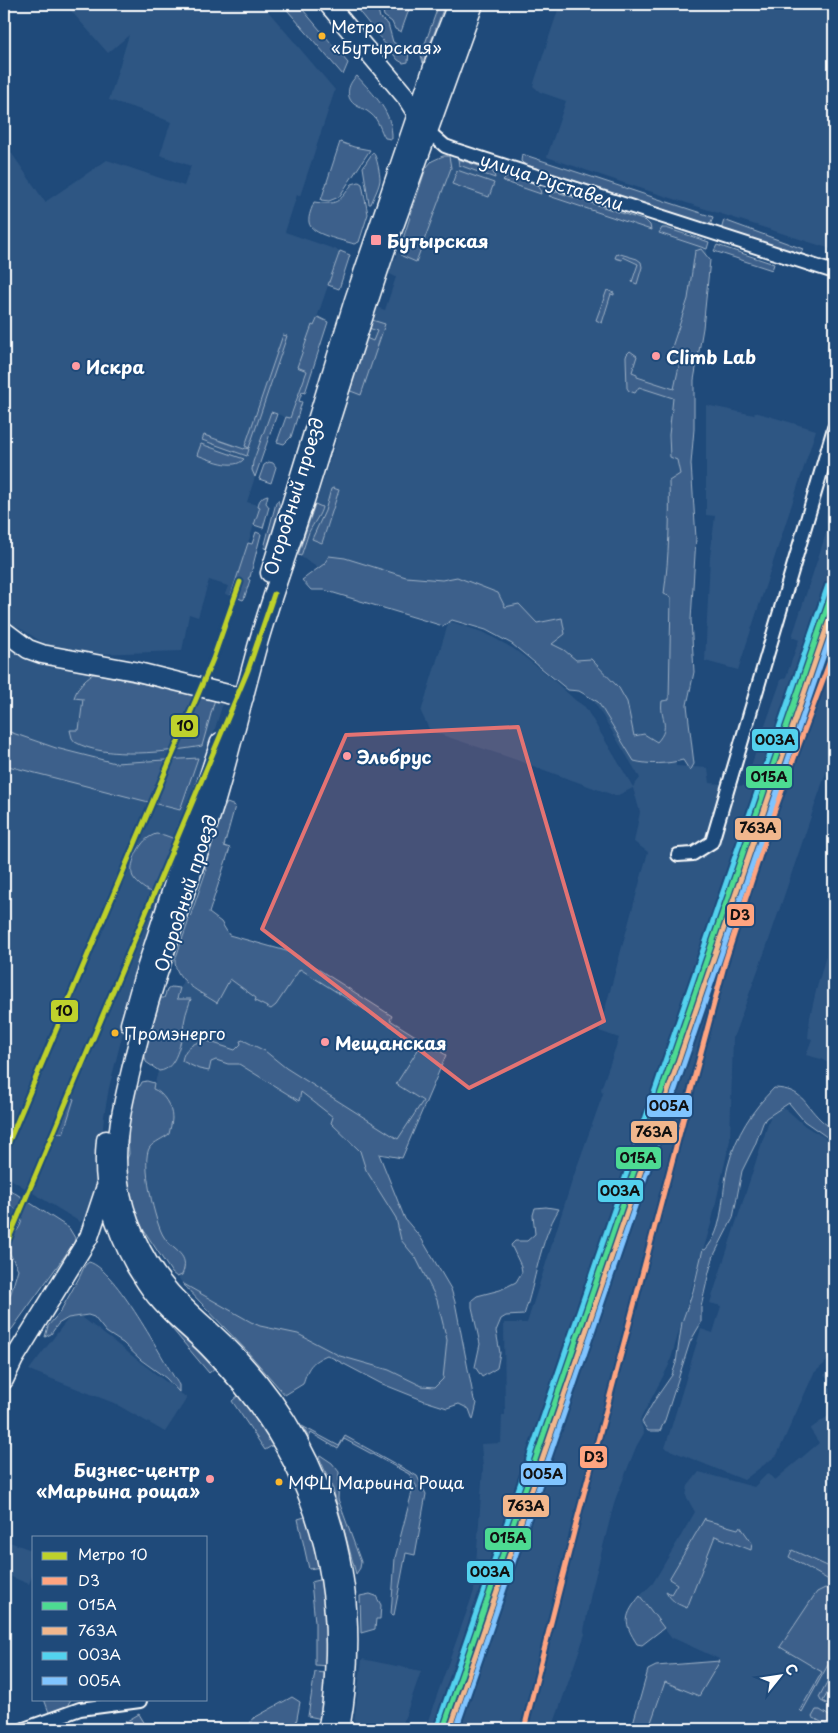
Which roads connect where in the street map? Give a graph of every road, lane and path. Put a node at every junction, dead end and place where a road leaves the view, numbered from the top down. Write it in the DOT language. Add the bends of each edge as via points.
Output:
graph roads {
  1 [pos="328,4"];
  2 [pos="457,4"];
  3 [pos="474,4"];
  4 [pos="418,116"];
  5 [pos="429,132"];
  6 [pos="834,272"];
  7 [pos="834,428"];
  8 [pos="4,631"];
  9 [pos="240,697"];
  10 [pos="678,855"];
  11 [pos="117,1145"];
  12 [pos="106,1186"];
  13 [pos="123,1231"];
  14 [pos="90,1234"];
  15 [pos="232,1362"];
  16 [pos="4,1380"];
  17 [pos="140,1701"];
  18 [pos="24,1729"];
  19 [pos="327,1729"];
  20 [pos="340,1729"];
  1 -- 4 [label="main road, улица Руставели" via="406,97"];
  2 -- 4 [label="main road, Огородный проезд"];
  3 -- 5 [label="main road, Огородный проезд"];
  4 -- 5 [label="main road, улица Руставели"];
  4 -- 9 [label="main road, Огородный проезд" via="354,300 277,545"];
  5 -- 6 [label="street, улица Руставели" via="445,146 456,150"];
  5 -- 9 [label="main road, Огородный проезд" via="387,245"];
  7 -- 10 [label="street" via="712,842 693,854"];
  8 -- 9 [label="main road" via="28,649 42,654 134,671"];
  9 -- 11 [label="main road, Огородный проезд" via="215,801 140,1031 119,1118"];
  9 -- 12 [label="main road, Огородный проезд" via="143,978 108,1117"];
  11 -- 12 [label="main road"];
  11 -- 13 [label="main road, Огородный проезд" via="119,1182 128,1218"];
  12 -- 13 [label="main road, Огородный проезд"];
  12 -- 14 [label="main road"];
  13 -- 14 [label="main road" via="106,1224"];
  13 -- 15 [label="main road, Огородный проезд" via="149,1260 170,1292"];
  14 -- 16 [label="main road"];
  15 -- 19 [label="main road" via="283,1445 318,1524 336,1620 333,1696"];
  15 -- 20 [label="main road" via="274,1402 295,1435 322,1493 330,1519 346,1589 349,1629"];
  17 -- 18 [label="street" via="80,1709"];
}
